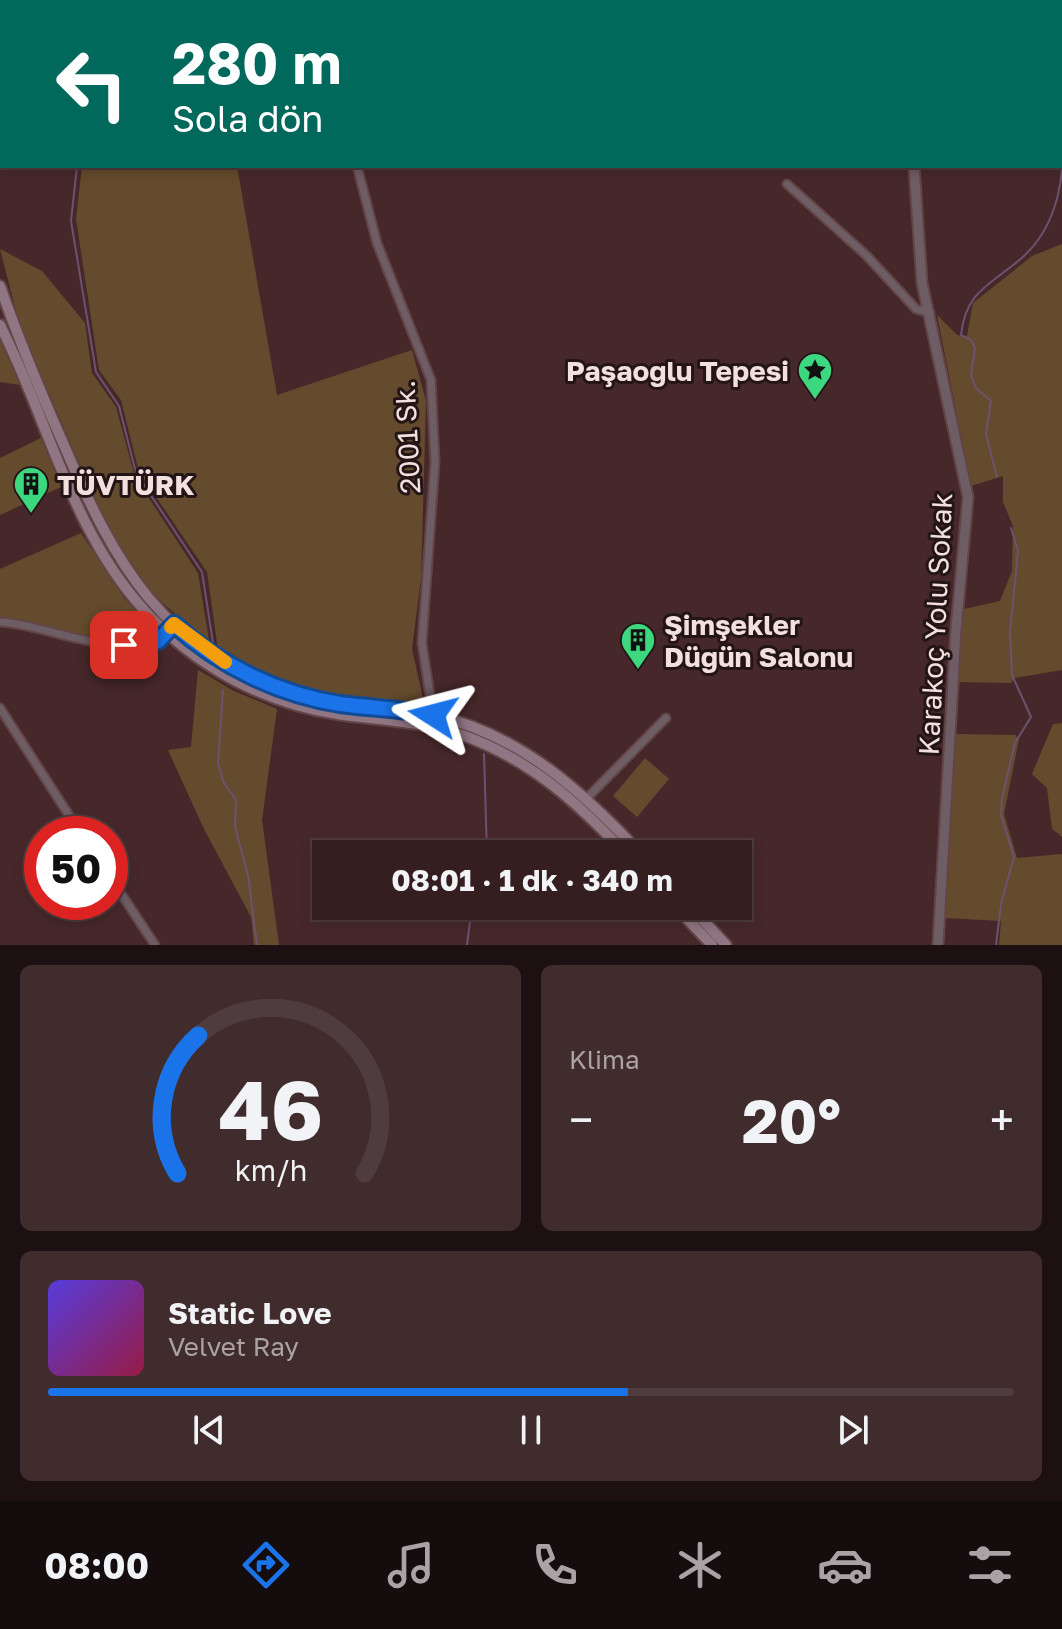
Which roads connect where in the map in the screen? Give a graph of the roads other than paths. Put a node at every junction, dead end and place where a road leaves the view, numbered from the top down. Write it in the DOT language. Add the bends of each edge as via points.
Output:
graph roads {
  1 [pos="358,168"];
  2 [pos="914,168"];
  3 [pos="787,184"];
  4 [pos="0,286"];
  5 [pos="930,313"];
  6 [pos="0,325"];
  7 [pos="0,622"];
  8 [pos="170,628"];
  9 [pos="0,708"];
  10 [pos="433,715"];
  11 [pos="666,718"];
  12 [pos="587,798"];
  13 [pos="69,816"];
  14 [pos="612,840"];
  15 [pos="628,840"];
  16 [pos="128,904"];
  17 [pos="688,920"];
  18 [pos="703,920"];
  19 [pos="155,945"];
  20 [pos="712,945"];
  21 [pos="726,945"];
  22 [pos="938,945"];
  1 -- 10 [label="street, 2001 Sk." via="377,243 431,380 435,462 422,643"];
  2 -- 5 [label="street, Karakoç Yolu Sokak" via="922,283"];
  3 -- 5 [label="street" via="916,309"];
  4 -- 8 [label="main road" via="98,524"];
  5 -- 22 [label="street, Karakoç Yolu Sokak" via="968,497"];
  6 -- 8 [label="main road" via="92,537 129,593"];
  7 -- 8 [label="street" via="137,646 158,641"];
  8 -- 10 [label="main road" via="275,686 339,703"];
  8 -- 14 [label="main road" via="211,667 273,697 333,713 441,729 506,754 567,794"];
  9 -- 13 [label="street"];
  10 -- 12 [label="main road" via="514,745"];
  11 -- 12 [label="street"];
  12 -- 15 [label="main road"];
  16 -- 19 [label="street"];
  17 -- 20 [label="main road"];
  18 -- 21 [label="main road"];
}
